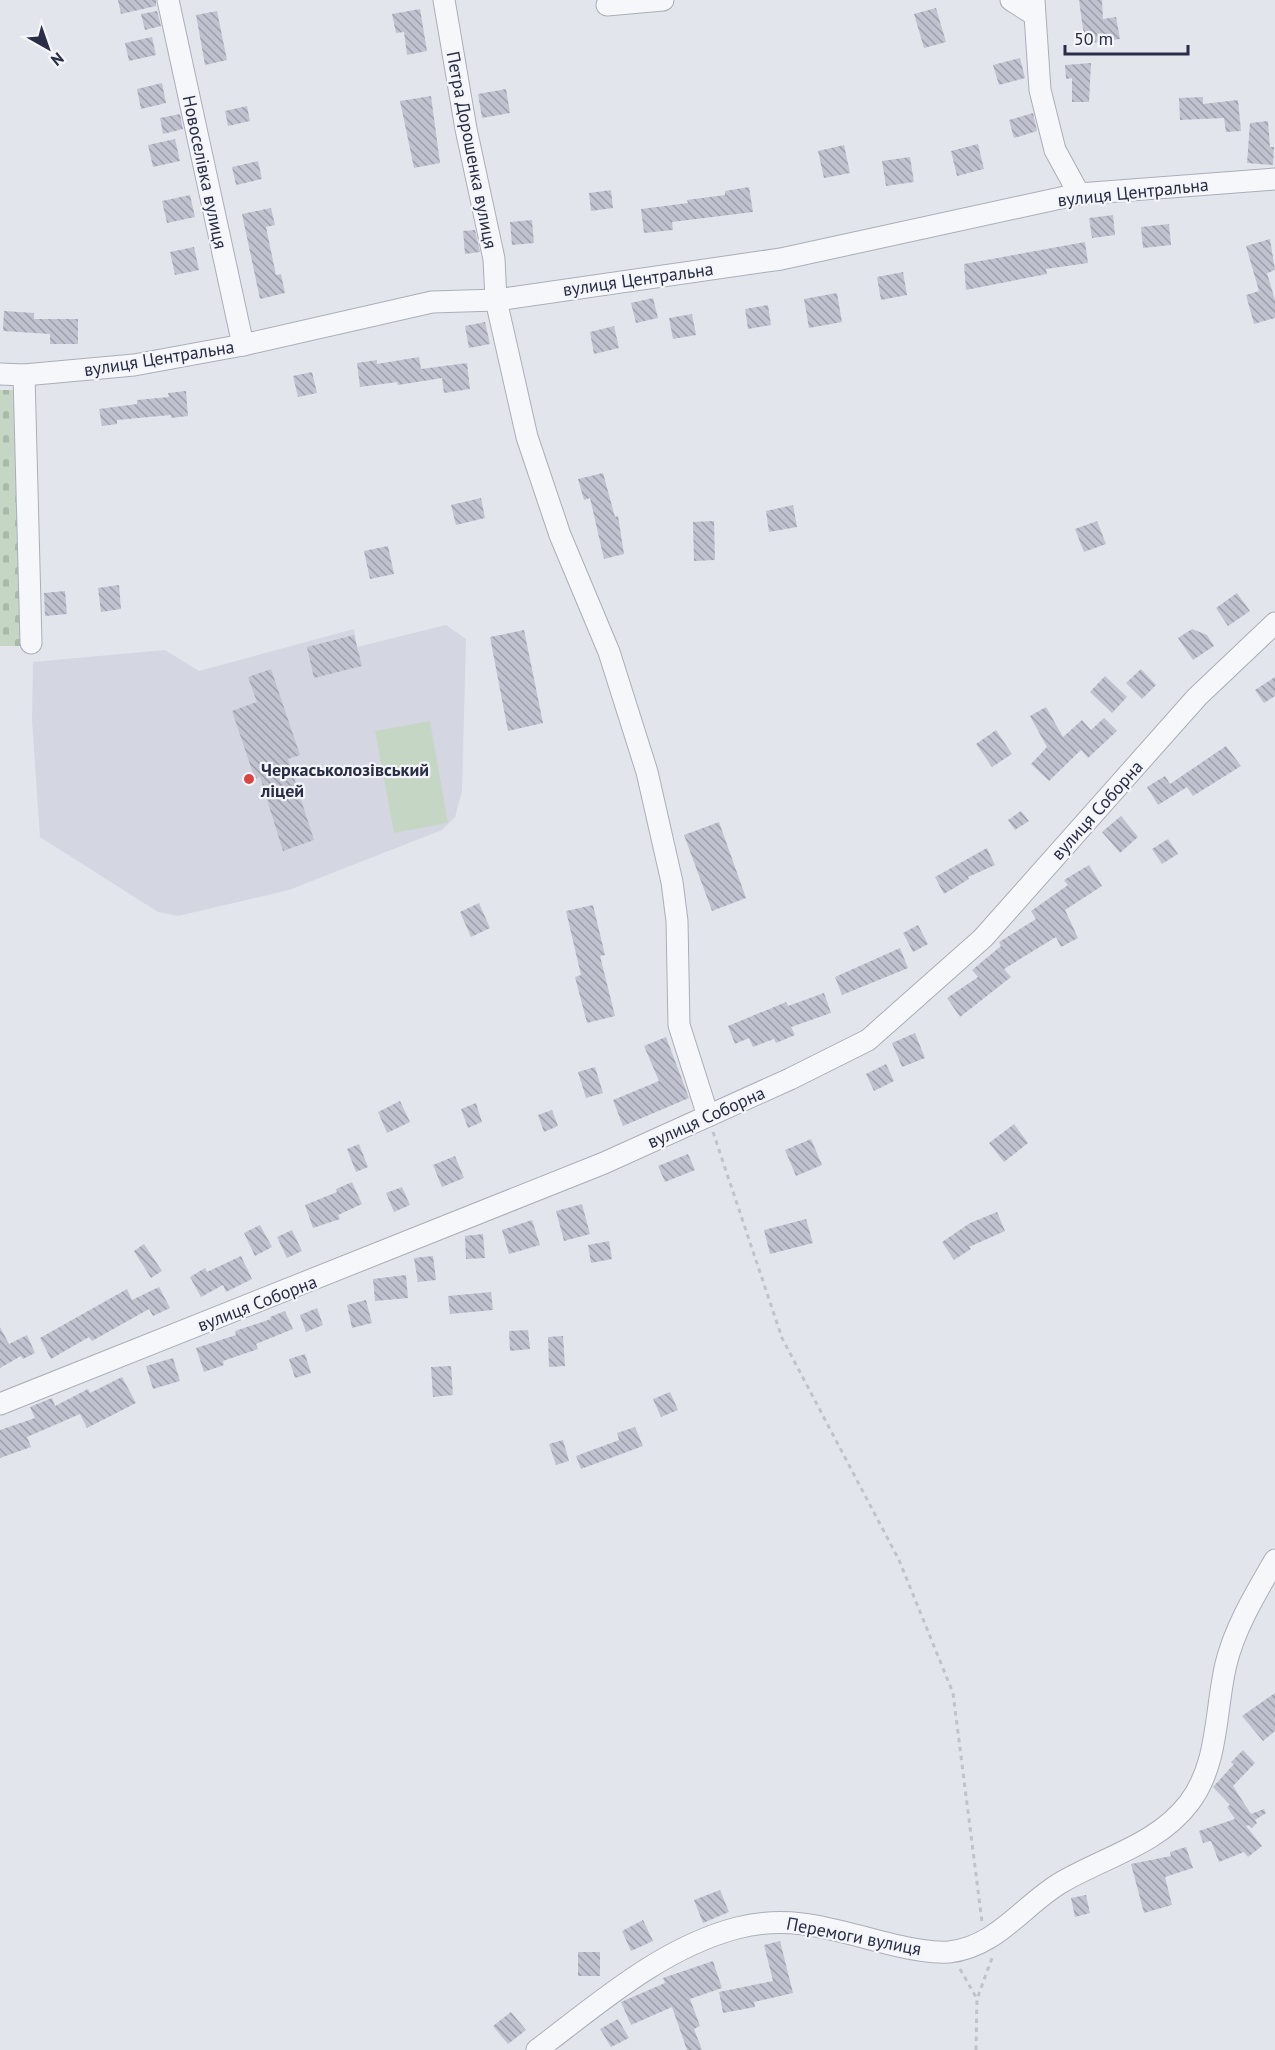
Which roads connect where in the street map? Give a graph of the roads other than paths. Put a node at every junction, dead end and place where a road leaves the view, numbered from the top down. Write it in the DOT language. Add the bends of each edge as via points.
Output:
graph roads {
  1 [pos="168,0"];
  2 [pos="444,0"];
  3 [pos="663,0"];
  4 [pos="1011,0"];
  5 [pos="607,5"];
  6 [pos="1034,7"];
  7 [pos="1275,179"];
  8 [pos="1079,194"];
  9 [pos="496,300"];
  10 [pos="243,345"];
  11 [pos="0,374"];
  12 [pos="24,375"];
  13 [pos="1275,623"];
  14 [pos="31,643"];
  15 [pos="708,1116"];
  16 [pos="0,1404"];
  17 [pos="1275,1560"];
  18 [pos="537,2050"];
  1 -- 10 [label="street, Новоселівка вулиця"];
  2 -- 9 [label="street, Петра Дорошенка вулиця" via="494,259"];
  3 -- 5 [label="street"];
  4 -- 6 [label="street"];
  6 -- 8 [label="street" via="1042,100 1055,150"];
  7 -- 8 [label="street, вулиця Центральна"];
  8 -- 9 [label="street, вулиця Центральна" via="781,259"];
  9 -- 10 [label="street, вулиця Центральна" via="432,302"];
  9 -- 15 [label="street, Петра Дорошенка вулиця" via="527,437 560,535 609,652 647,772 676,911 679,1025"];
  10 -- 12 [label="street, вулиця Центральна" via="134,365"];
  11 -- 12 [label="street, вулиця Центральна"];
  12 -- 14 [label="street"];
  13 -- 15 [label="street, вулиця Соборна" via="1197,697 983,938 868,1040"];
  15 -- 16 [label="street, вулиця Соборна" via="409,1243"];
  17 -- 18 [label="street, Перемоги вулиця" via="1235,1636 1226,1663 1204,1777 1190,1802 1159,1832 1062,1882 993,1936 950,1952 915,1949 796,1922 736,1928 676,1953 634,1977"];
}
